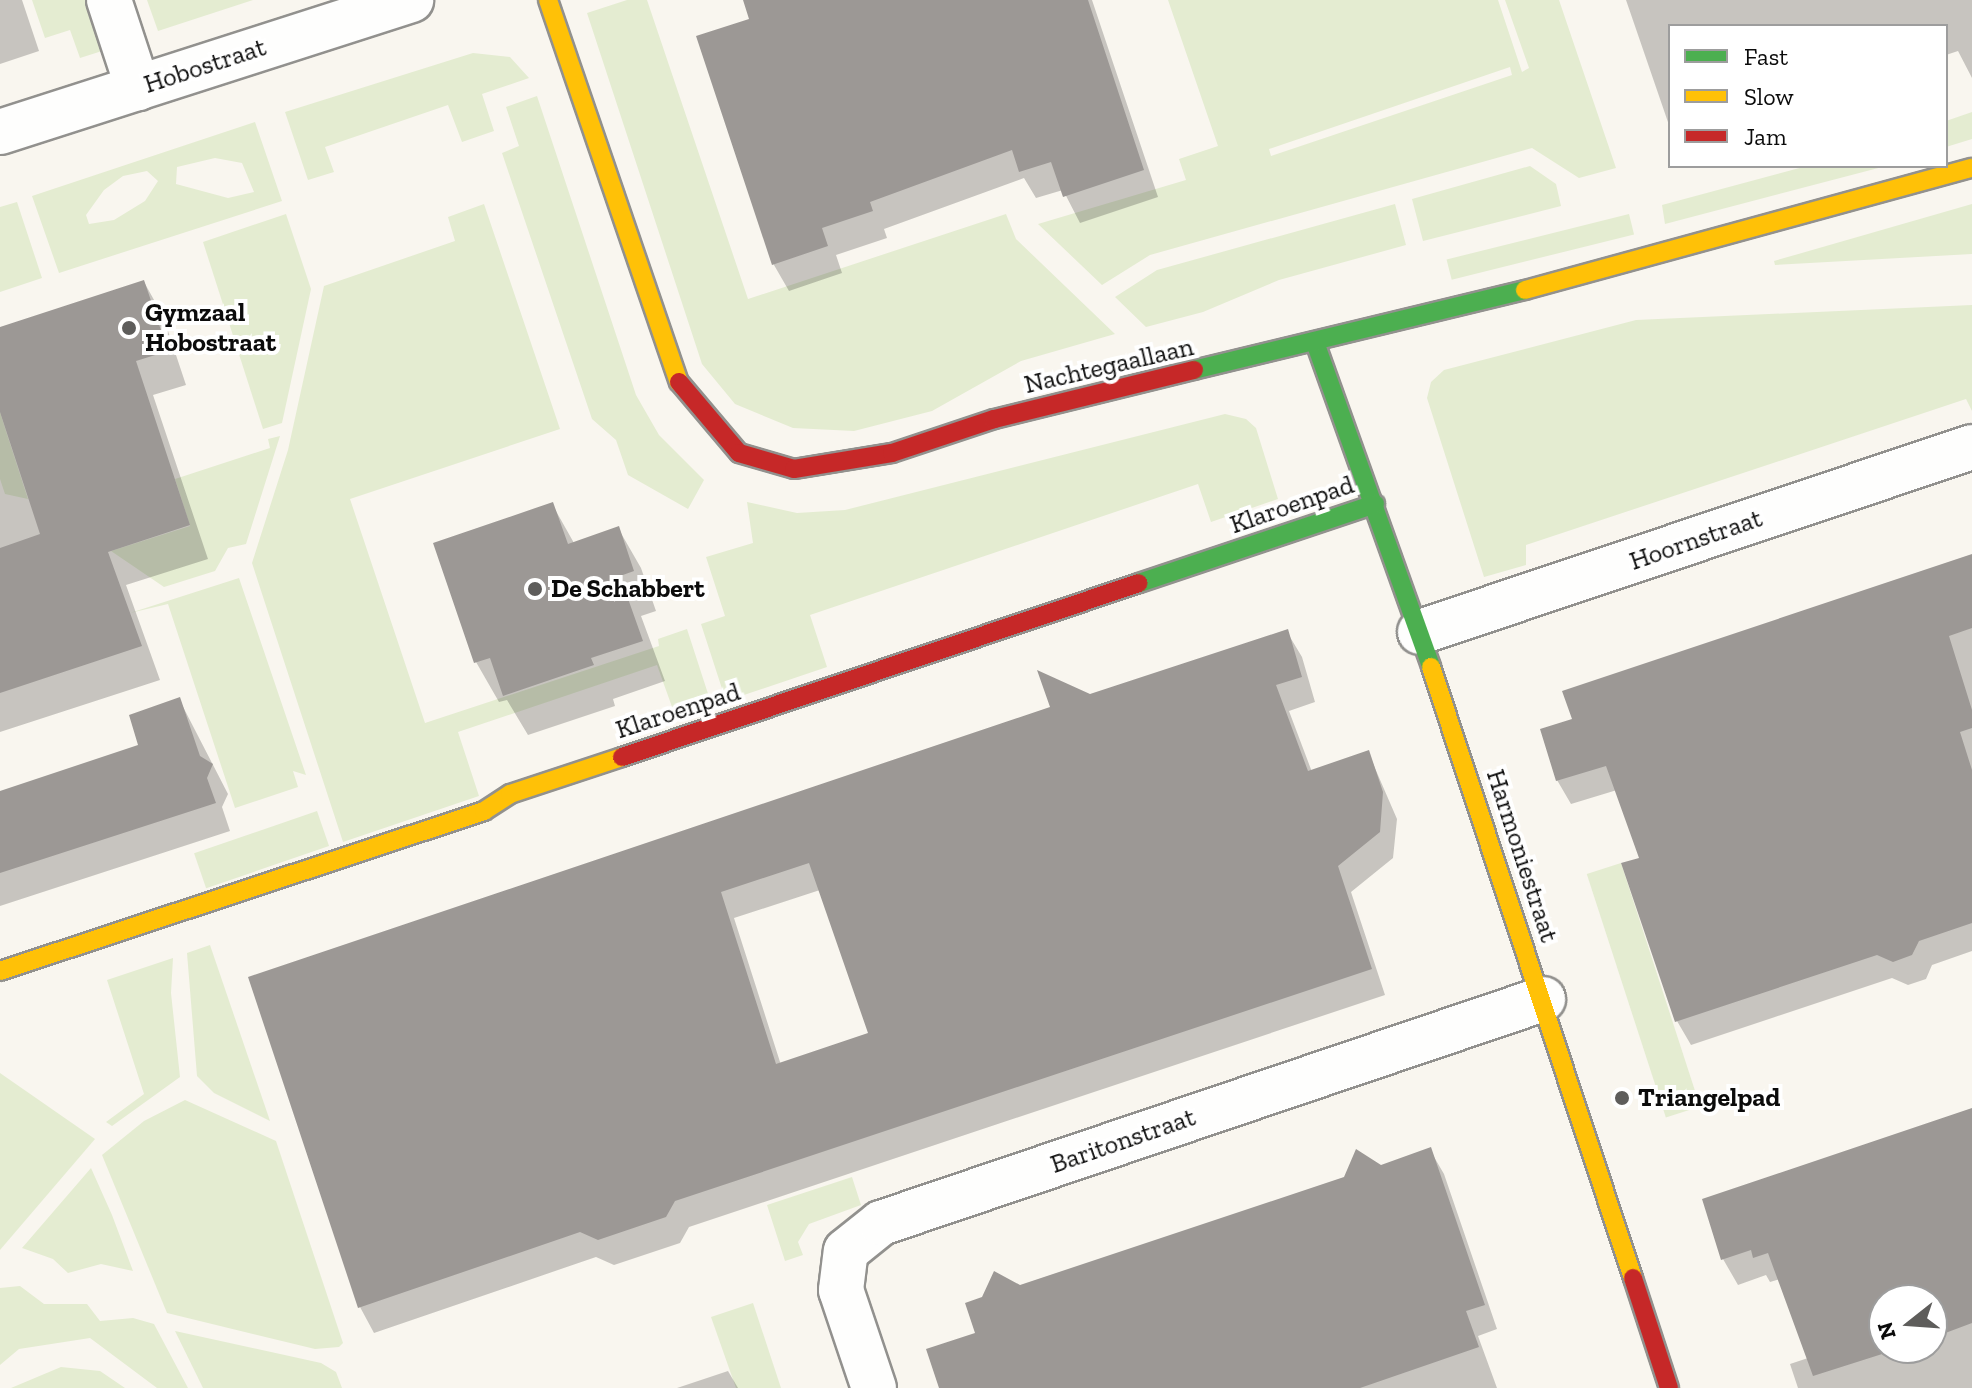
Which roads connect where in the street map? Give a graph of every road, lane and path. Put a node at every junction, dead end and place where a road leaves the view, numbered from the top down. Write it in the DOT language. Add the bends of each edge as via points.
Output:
graph roads {
  1 [pos="109,0"];
  2 [pos="411,0"];
  3 [pos="548,0"];
  4 [pos="138,88"];
  5 [pos="0,132"];
  6 [pos="1972,168"];
  7 [pos="1316,345"];
  8 [pos="1972,447"];
  9 [pos="1375,504"];
  10 [pos="1420,632"];
  11 [pos="0,971"];
  12 [pos="1543,999"];
  13 [pos="874,1388"];
  14 [pos="1669,1388"];
  1 -- 4 [label="street"];
  2 -- 4 [label="street, Hobostraat"];
  3 -- 7 [label="street, Nachtegaallaan" via="678,380 739,453 794,469 892,453 994,419"];
  4 -- 5 [label="street, Hobostraat"];
  6 -- 7 [label="street, Nachtegaallaan" via="1658,258"];
  7 -- 9 [label="street, Harmoniestraat"];
  8 -- 10 [label="street, Hoornstraat"];
  9 -- 10 [label="street, Harmoniestraat"];
  9 -- 11 [label="street, Klaroenpad" via="510,794 484,811"];
  10 -- 12 [label="street, Harmoniestraat"];
  12 -- 13 [label="street, Baritonstraat" via="881,1223 846,1251 841,1290"];
  12 -- 14 [label="street, Harmoniestraat"];
}
